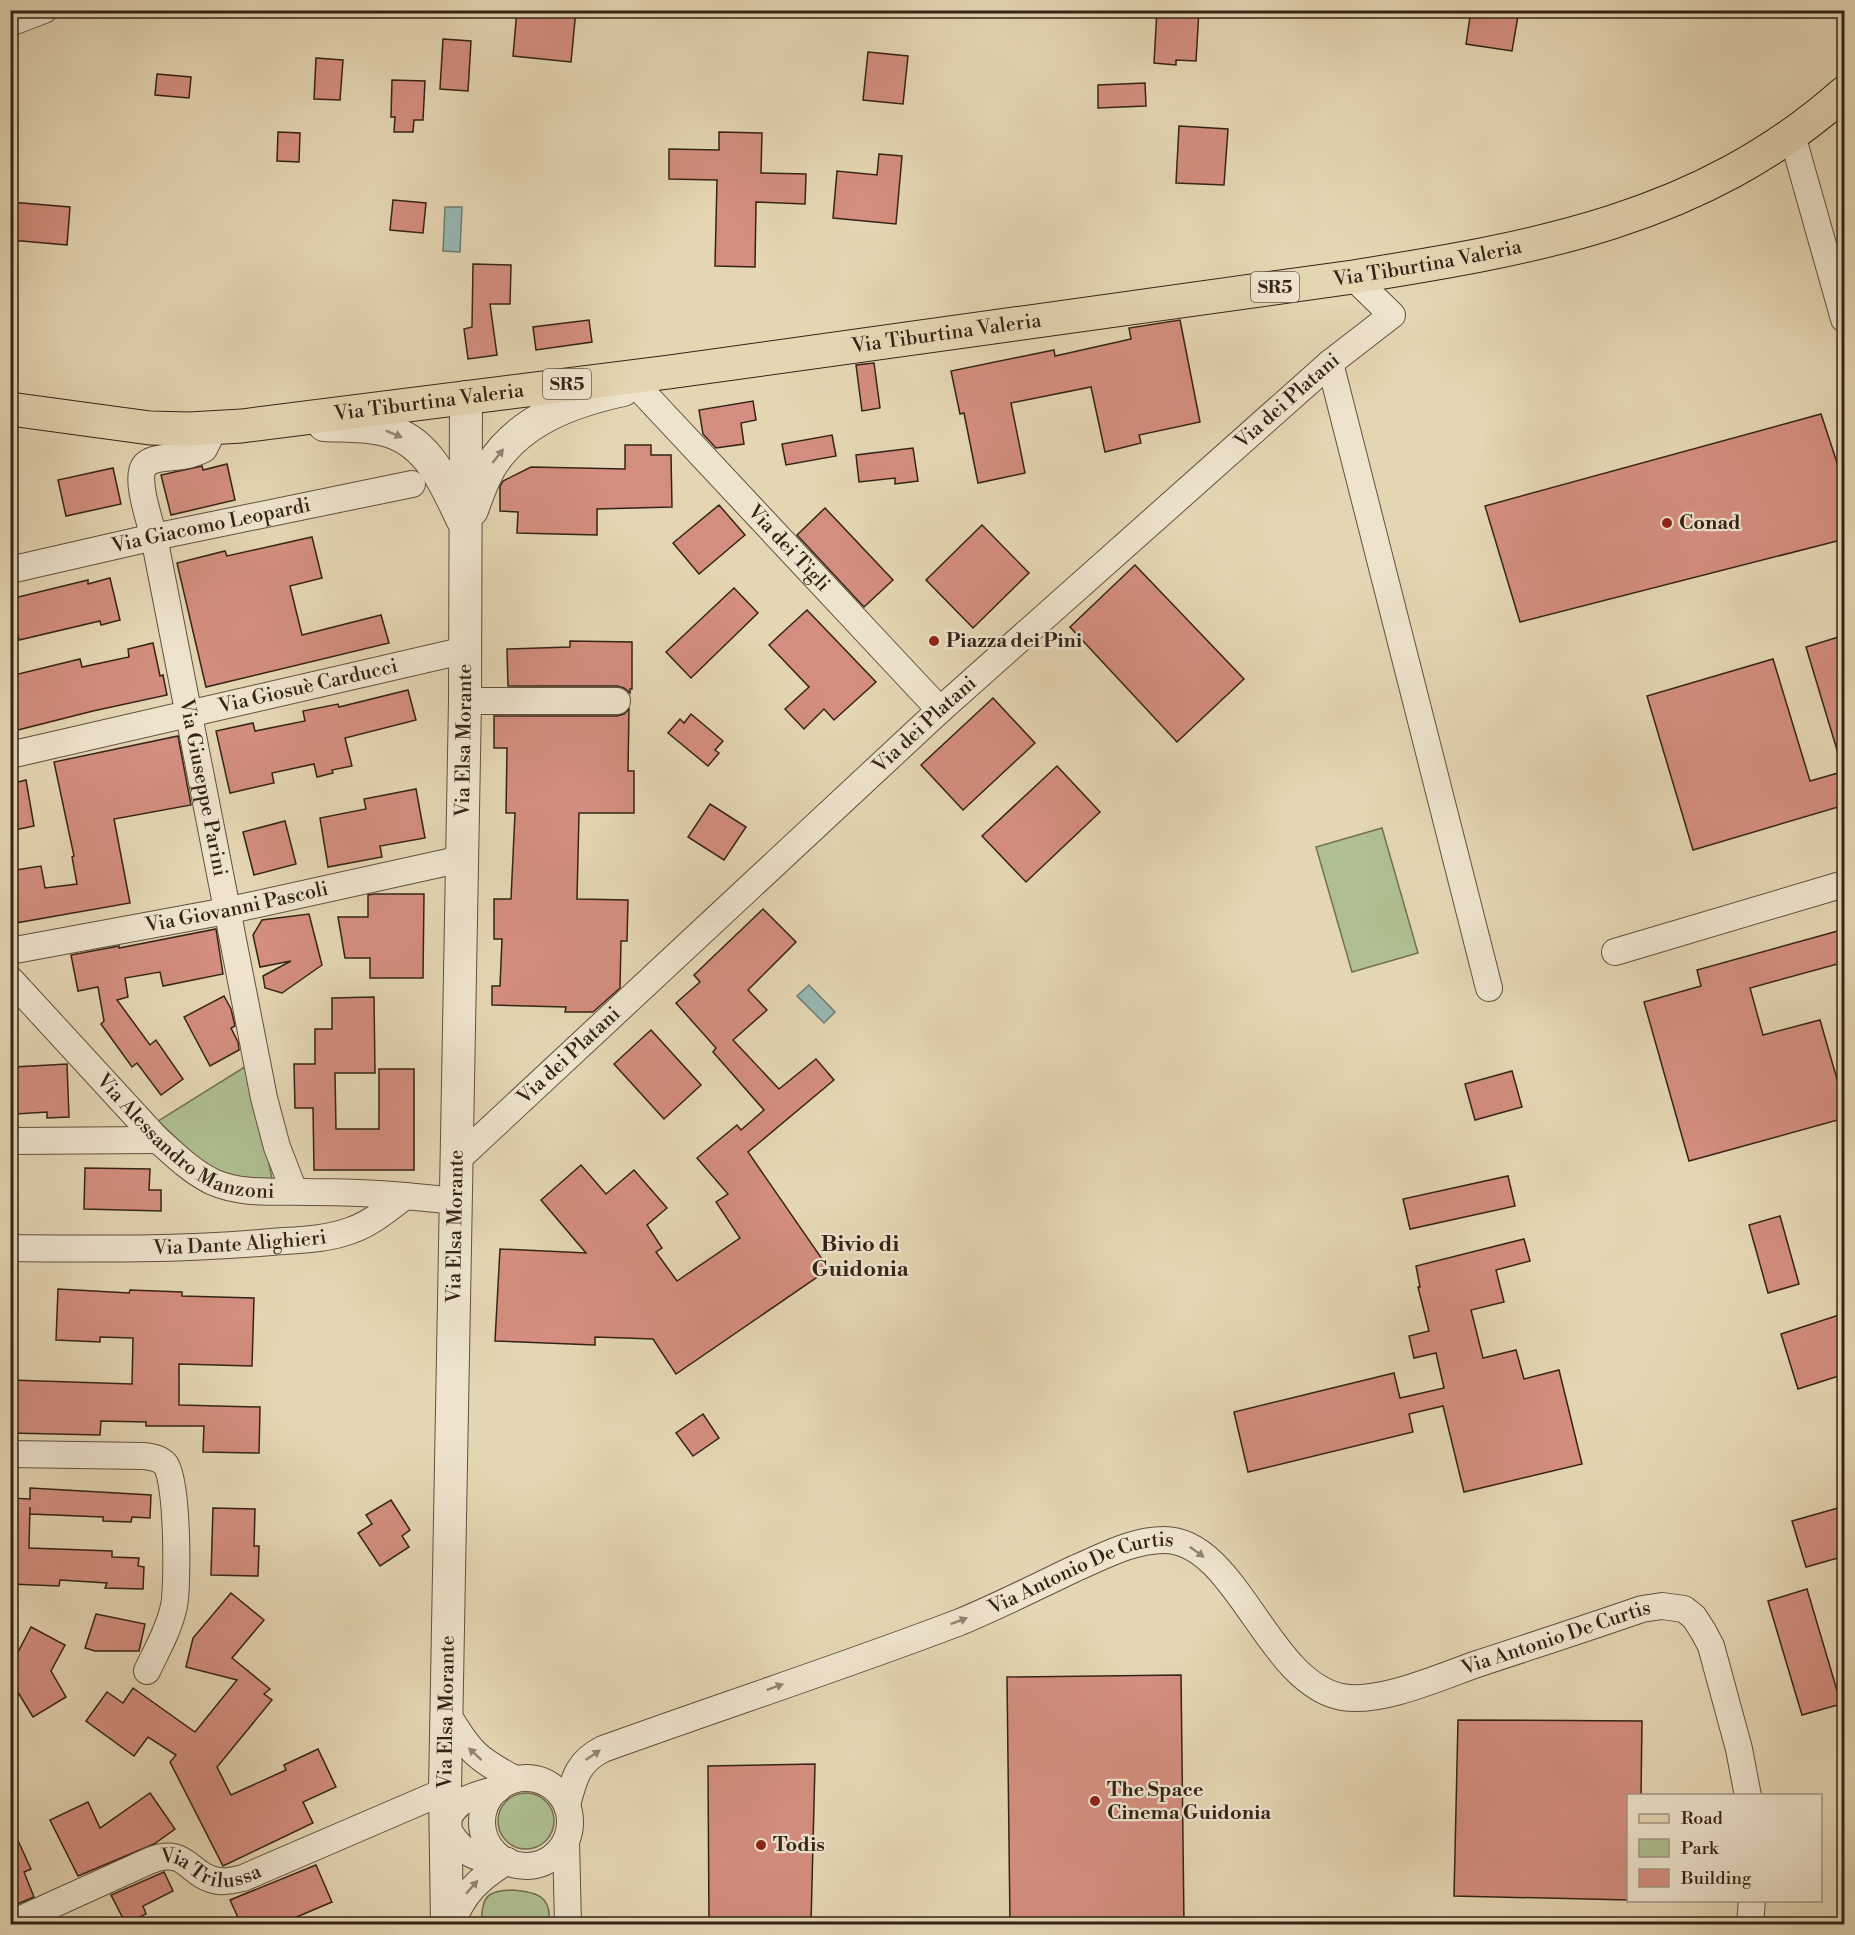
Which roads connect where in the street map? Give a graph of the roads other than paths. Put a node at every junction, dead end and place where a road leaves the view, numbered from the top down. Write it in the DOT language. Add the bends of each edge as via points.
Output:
graph roads {
  1 [pos="44,10"];
  2 [pos="10,23"];
  3 [pos="1845,93"];
  4 [pos="1792,135"];
  5 [pos="1353,277"];
  6 [pos="1845,319"];
  7 [pos="1330,363"];
  8 [pos="669,372"];
  9 [pos="637,386"];
  10 [pos="466,397"];
  11 [pos="10,409"];
  12 [pos="274,423"];
  13 [pos="209,428"];
  14 [pos="412,484"];
  15 [pos="466,528"];
  16 [pos="154,537"];
  17 [pos="10,570"];
  18 [pos="466,650"];
  19 [pos="465,701"];
  20 [pos="617,701"];
  21 [pos="940,710"];
  22 [pos="188,714"];
  23 [pos="10,755"];
  24 [pos="462,859"];
  25 [pos="1845,884"];
  26 [pos="226,911"];
  27 [pos="10,951"];
  28 [pos="1615,952"];
  29 [pos="10,979"];
  30 [pos="1489,988"];
  31 [pos="158,1140"];
  32 [pos="10,1141"];
  33 [pos="457,1160"];
  34 [pos="294,1191"];
  35 [pos="405,1196"];
  36 [pos="457,1201"];
  37 [pos="10,1248"];
  38 [pos="10,1454"];
  39 [pos="147,1671"];
  40 [pos="448,1715"];
  41 [pos="506,1784"];
  42 [pos="445,1791"];
  43 [pos="1748,1794"];
  44 [pos="567,1805"];
  45 [pos="445,1824"];
  46 [pos="566,1841"];
  47 [pos="516,1864"];
  48 [pos="568,1896"];
  49 [pos="1752,1902"];
  50 [pos="10,1924"];
  51 [pos="447,1924"];
  52 [pos="451,1924"];
  53 [pos="568,1924"];
  54 [pos="1750,1924"];
  1 -- 2 [label="street"];
  3 -- 4 [label="main road, Via Tiburtina Valeria / SR5"];
  4 -- 5 [label="main road, Via Tiburtina Valeria / SR5" via="1739,169 1624,219 1507,250"];
  4 -- 6 [label="street"];
  5 -- 7 [label="street, Via dei Platani" via="1392,315"];
  5 -- 8 [label="main road, Via Tiburtina Valeria / SR5"];
  7 -- 21 [label="street, Via dei Platani"];
  7 -- 30 [label="street"];
  8 -- 9 [label="street, Via Elsa Morante"];
  8 -- 10 [label="main road, Via Tiburtina Valeria / SR5"];
  15 -- 9 [label="street, Via Elsa Morante, one-way" via="486,475 499,454 519,435 565,406"];
  9 -- 21 [label="street, Via dei Tigli"];
  10 -- 12 [label="main road, Via Tiburtina Valeria / SR5"];
  10 -- 15 [label="street, Via Elsa Morante"];
  11 -- 13 [label="main road, Via Tiburtina Valeria / SR5" via="132,427"];
  12 -- 13 [label="main road, Via Tiburtina Valeria / SR5"];
  12 -- 15 [label="street, Via Elsa Morante, one-way" via="364,426 403,437 421,450 437,470"];
  13 -- 16 [label="street, Via Giuseppe Parini" via="204,449 148,462 141,471"];
  14 -- 16 [label="street, Via Giacomo Leopardi"];
  15 -- 18 [label="street, Via Elsa Morante"];
  16 -- 17 [label="street, Via Giacomo Leopardi"];
  16 -- 22 [label="street, Via Giuseppe Parini"];
  18 -- 19 [label="street, Via Elsa Morante"];
  18 -- 22 [label="street, Via Giosuè Carducci"];
  19 -- 20 [label="street"];
  19 -- 24 [label="street, Via Elsa Morante"];
  21 -- 33 [label="street, Via dei Platani"];
  22 -- 23 [label="street, Via Giosuè Carducci"];
  22 -- 26 [label="street, Via Giuseppe Parini"];
  24 -- 26 [label="street, Via Giovanni Pascoli"];
  24 -- 33 [label="street, Via Elsa Morante"];
  25 -- 28 [label="street"];
  26 -- 27 [label="street, Via Giovanni Pascoli"];
  26 -- 34 [label="street, Via Giuseppe Parini" via="267,1108 280,1158"];
  29 -- 31 [label="street, Via Alessandro Manzoni"];
  31 -- 32 [label="street"];
  31 -- 34 [label="street, Via Alessandro Manzoni" via="213,1182 242,1190"];
  33 -- 36 [label="street, Via Elsa Morante"];
  34 -- 35 [label="street, Via Alessandro Manzoni"];
  35 -- 36 [label="street"];
  35 -- 37 [label="street, Via Dante Alighieri" via="361,1227 325,1237 182,1248"];
  36 -- 40 [label="street, Via Elsa Morante"];
  38 -- 39 [label="street" via="144,1456 159,1459 169,1470 176,1594 167,1628"];
  41 -- 40 [label="street, one-way" via="471,1751"];
  40 -- 42 [label="street, Via Elsa Morante"];
  41 -- 44 [label="street" via="528,1778 540,1780 561,1794"];
  41 -- 45 [label="street" via="459,1803"];
  41 -- 47 [label="street" via="488,1800 482,1827 495,1853"];
  42 -- 45 [label="street, Via Elsa Morante"];
  42 -- 50 [label="street, Via Trilussa" via="243,1878 212,1879 179,1858 164,1856"];
  44 -- 43 [label="street, Via Antonio De Curtis, one-way" via="580,1767 603,1749 962,1621 1113,1552 1163,1540 1178,1541 1210,1562 1295,1671 1324,1692 1344,1697 1389,1694 1642,1609 1684,1609 1694,1617 1711,1646"];
  44 -- 46 [label="street" via="570,1829"];
  45 -- 47 [label="street" via="458,1845 471,1855"];
  45 -- 51 [label="street, Via Elsa Morante"];
  46 -- 47 [label="street" via="549,1860 538,1865"];
  46 -- 48 [label="street"];
  47 -- 48 [label="street" via="549,1876"];
  52 -- 47 [label="street, one-way" via="460,1903 478,1881"];
  48 -- 53 [label="street"];
  49 -- 54 [label="street"];
}
